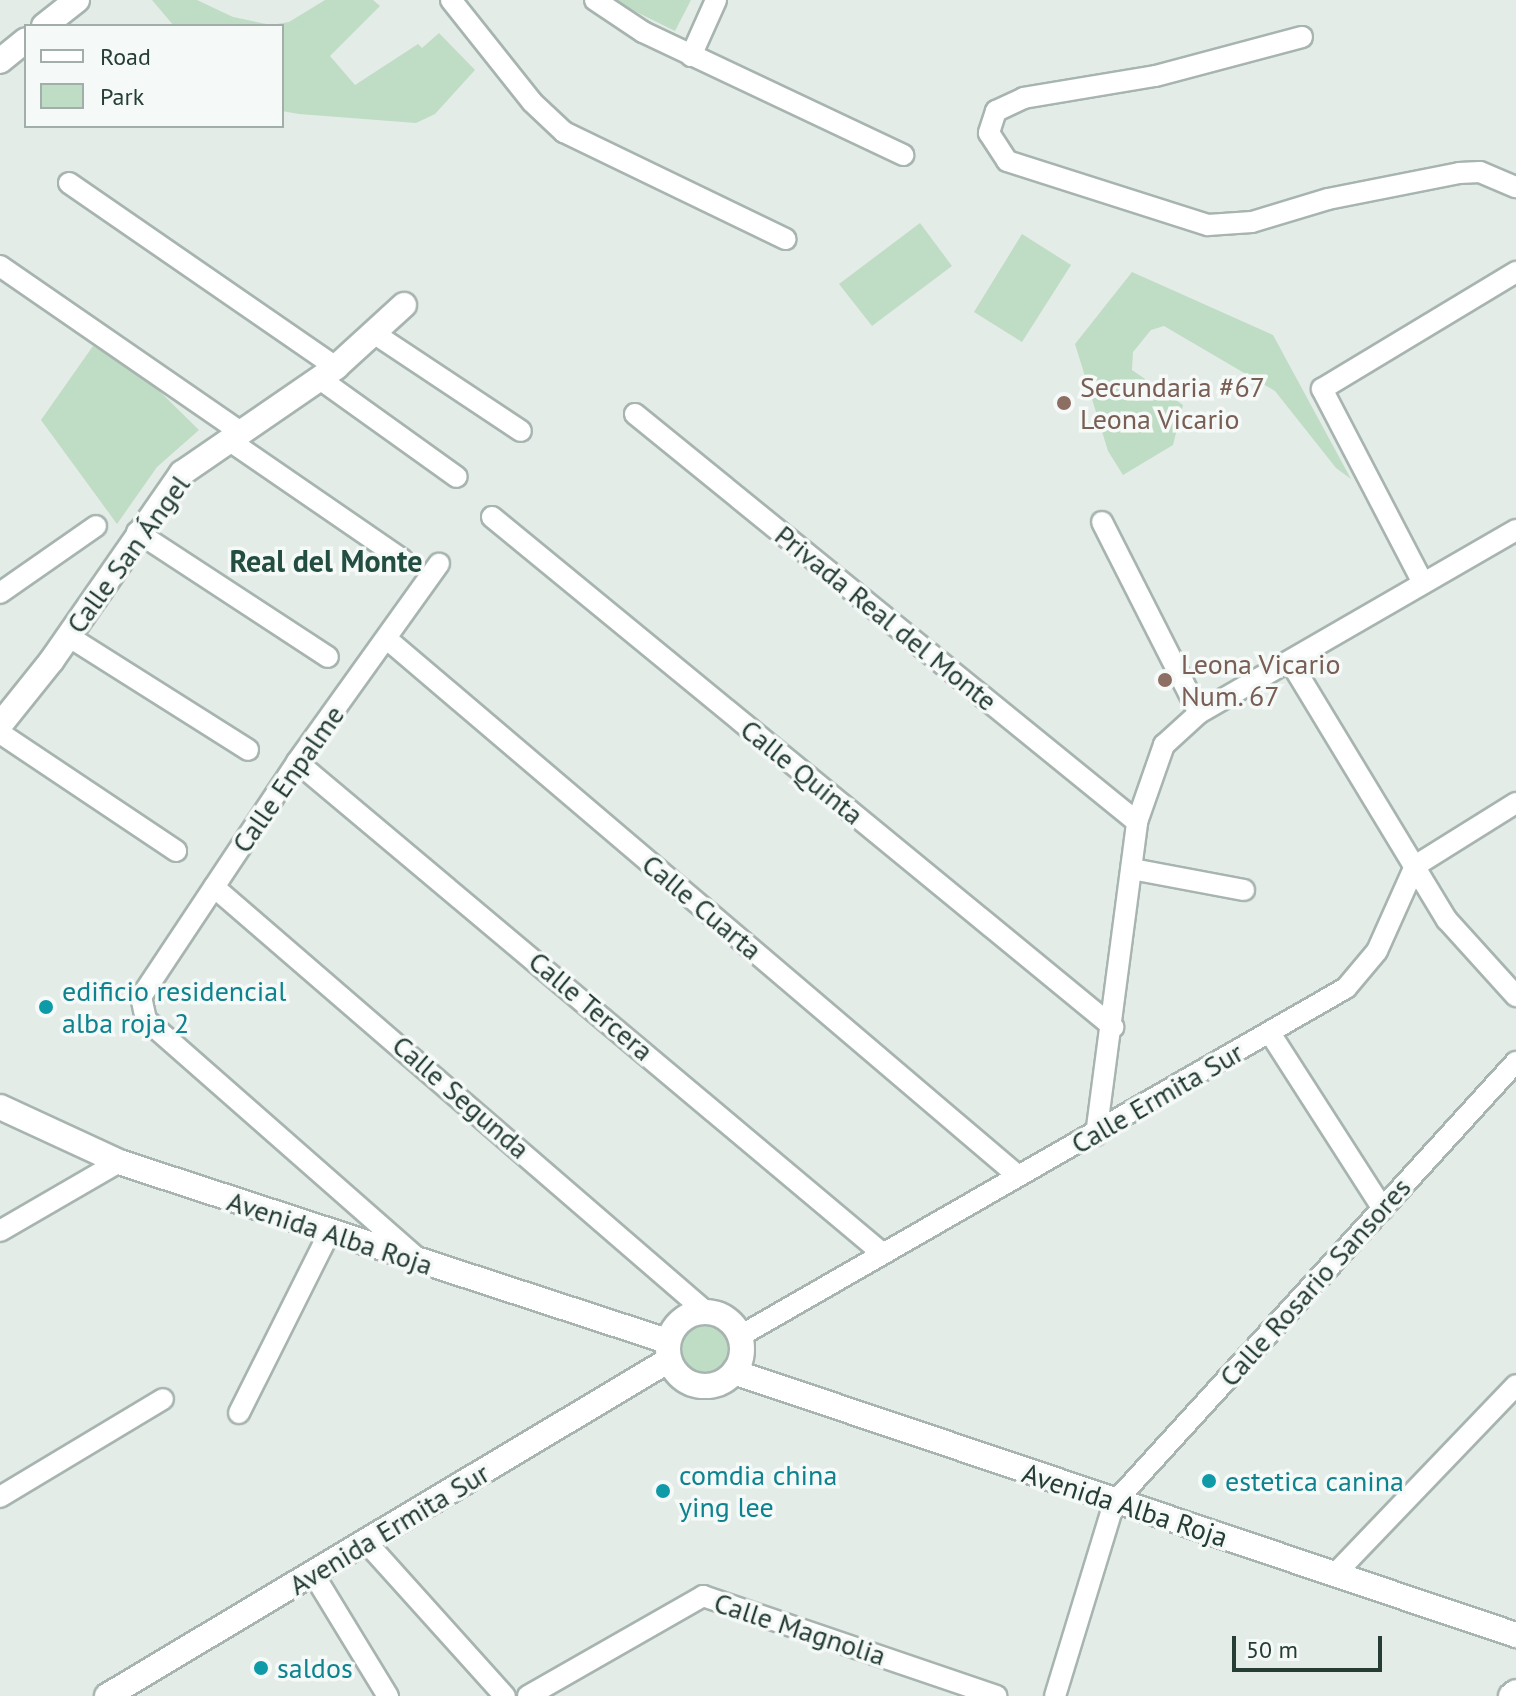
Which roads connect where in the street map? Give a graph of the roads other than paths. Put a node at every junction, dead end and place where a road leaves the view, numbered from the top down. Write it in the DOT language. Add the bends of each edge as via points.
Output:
graph roads {
  1 [pos="77,0"];
  2 [pos="451,0"];
  3 [pos="595,0"];
  4 [pos="716,0"];
  5 [pos="47,24"];
  6 [pos="1302,37"];
  7 [pos="24,42"];
  8 [pos="691,56"];
  9 [pos="0,61"];
  10 [pos="903,155"];
  11 [pos="69,183"];
  12 [pos="1516,187"];
  13 [pos="785,239"];
  14 [pos="0,266"];
  15 [pos="1516,272"];
  16 [pos="404,305"];
  17 [pos="375,334"];
  18 [pos="328,373"];
  19 [pos="635,414"];
  20 [pos="521,431"];
  21 [pos="236,437"];
  22 [pos="457,477"];
  23 [pos="492,517"];
  24 [pos="1102,522"];
  25 [pos="96,526"];
  26 [pos="1516,530"];
  27 [pos="137,532"];
  28 [pos="402,559"];
  29 [pos="439,564"];
  30 [pos="1423,583"];
  31 [pos="0,593"];
  32 [pos="68,636"];
  33 [pos="387,639"];
  34 [pos="328,657"];
  35 [pos="1290,661"];
  36 [pos="8,702"];
  37 [pos="1199,713"];
  38 [pos="0,725"];
  39 [pos="0,733"];
  40 [pos="248,750"];
  41 [pos="297,762"];
  42 [pos="1516,803"];
  43 [pos="1137,822"];
  44 [pos="176,851"];
  45 [pos="1415,866"];
  46 [pos="1132,869"];
  47 [pos="214,887"];
  48 [pos="1244,890"];
  49 [pos="1516,996"];
  50 [pos="1113,1027"];
  51 [pos="1270,1033"];
  52 [pos="1516,1062"];
  53 [pos="0,1107"];
  54 [pos="1096,1135"];
  55 [pos="119,1162"];
  56 [pos="1017,1175"];
  57 [pos="1383,1209"];
  58 [pos="0,1231"];
  59 [pos="329,1233"];
  60 [pos="882,1253"];
  61 [pos="425,1265"];
  62 [pos="705,1311"];
  63 [pos="740,1336"];
  64 [pos="668,1351"];
  65 [pos="734,1372"];
  66 [pos="1516,1385"];
  67 [pos="163,1399"];
  68 [pos="239,1413"];
  69 [pos="0,1497"];
  70 [pos="1114,1503"];
  71 [pos="367,1543"];
  72 [pos="314,1575"];
  73 [pos="1334,1575"];
  74 [pos="1516,1635"];
  75 [pos="1516,1692"];
  76 [pos="121,1693"];
  77 [pos="388,1696"];
  78 [pos="505,1696"];
  79 [pos="528,1696"];
  80 [pos="996,1696"];
  81 [pos="1055,1696"];
  82 [pos="1511,1696"];
  1 -- 5 [label="main road"];
  2 -- 13 [label="street" via="532,102 564,132"];
  3 -- 8 [label="street"];
  4 -- 8 [label="street"];
  6 -- 12 [label="street" via="1155,76 1024,98 996,111 989,133 1007,161 1208,225 1252,222 1328,199 1459,173 1480,172"];
  7 -- 9 [label="main road"];
  8 -- 10 [label="street"];
  11 -- 18 [label="street"];
  14 -- 21 [label="street"];
  15 -- 30 [label="street" via="1322,389"];
  16 -- 17 [label="main road, Calle San Ángel"];
  17 -- 18 [label="main road, Calle San Ángel"];
  17 -- 20 [label="street"];
  18 -- 21 [label="main road, Calle San Ángel"];
  18 -- 22 [label="street"];
  19 -- 43 [label="street, Privada Real del Monte"];
  21 -- 27 [label="main road, Calle San Ángel" via="182,473"];
  21 -- 28 [label="street"];
  23 -- 50 [label="street, Calle Quinta"];
  24 -- 37 [label="street"];
  25 -- 31 [label="street"];
  26 -- 30 [label="street"];
  27 -- 32 [label="main road, Calle San Ángel"];
  27 -- 34 [label="street"];
  29 -- 33 [label="street, Calle Enpalme"];
  30 -- 35 [label="street"];
  32 -- 36 [label="main road, Calle San Ángel"];
  32 -- 40 [label="street"];
  33 -- 41 [label="street, Calle Enpalme"];
  33 -- 56 [label="street, Calle Cuarta"];
  35 -- 37 [label="street"];
  35 -- 45 [label="street"];
  36 -- 38 [label="main road, Calle San Ángel"];
  37 -- 43 [label="street" via="1164,745"];
  39 -- 44 [label="street"];
  41 -- 47 [label="street, Calle Enpalme"];
  41 -- 60 [label="street, Calle Tercera"];
  42 -- 45 [label="street"];
  43 -- 46 [label="street"];
  45 -- 49 [label="street" via="1447,920"];
  45 -- 51 [label="street, Calle Ermita Sur" via="1377,951 1346,988"];
  46 -- 48 [label="street"];
  46 -- 50 [label="street"];
  47 -- 61 [label="street, Calle Enpalme" via="141,997 146,1020"];
  47 -- 62 [label="street, Calle Segunda"];
  50 -- 54 [label="street"];
  51 -- 54 [label="street, Calle Ermita Sur"];
  51 -- 57 [label="street"];
  52 -- 57 [label="street, Calle Rosario Sansores"];
  53 -- 55 [label="main road, Avenida Alba Roja"];
  54 -- 56 [label="street, Calle Ermita Sur"];
  55 -- 58 [label="street"];
  55 -- 59 [label="main road, Avenida Alba Roja"];
  56 -- 60 [label="street, Calle Ermita Sur"];
  57 -- 70 [label="street, Calle Rosario Sansores"];
  59 -- 61 [label="main road, Avenida Alba Roja"];
  59 -- 68 [label="street"];
  60 -- 63 [label="street, Calle Ermita Sur"];
  61 -- 64 [label="main road, Avenida Alba Roja"];
  62 -- 63 [label="main road" via="729,1320"];
  62 -- 64 [label="main road" via="681,1319"];
  63 -- 65 [label="main road" via="743,1351"];
  64 -- 65 [label="main road" via="680,1377 703,1386"];
  64 -- 71 [label="main road, Avenida Ermita Sur"];
  65 -- 70 [label="main road, Avenida Alba Roja"];
  66 -- 73 [label="street"];
  67 -- 69 [label="street"];
  70 -- 73 [label="main road, Avenida Alba Roja"];
  70 -- 81 [label="street"];
  71 -- 72 [label="main road, Avenida Ermita Sur"];
  71 -- 78 [label="street"];
  72 -- 76 [label="main road, Avenida Ermita Sur"];
  72 -- 77 [label="street"];
  73 -- 74 [label="main road, Avenida Alba Roja"];
  75 -- 82 [label="main road"];
  79 -- 80 [label="street, Calle Magnolia" via="703,1596"];
}
